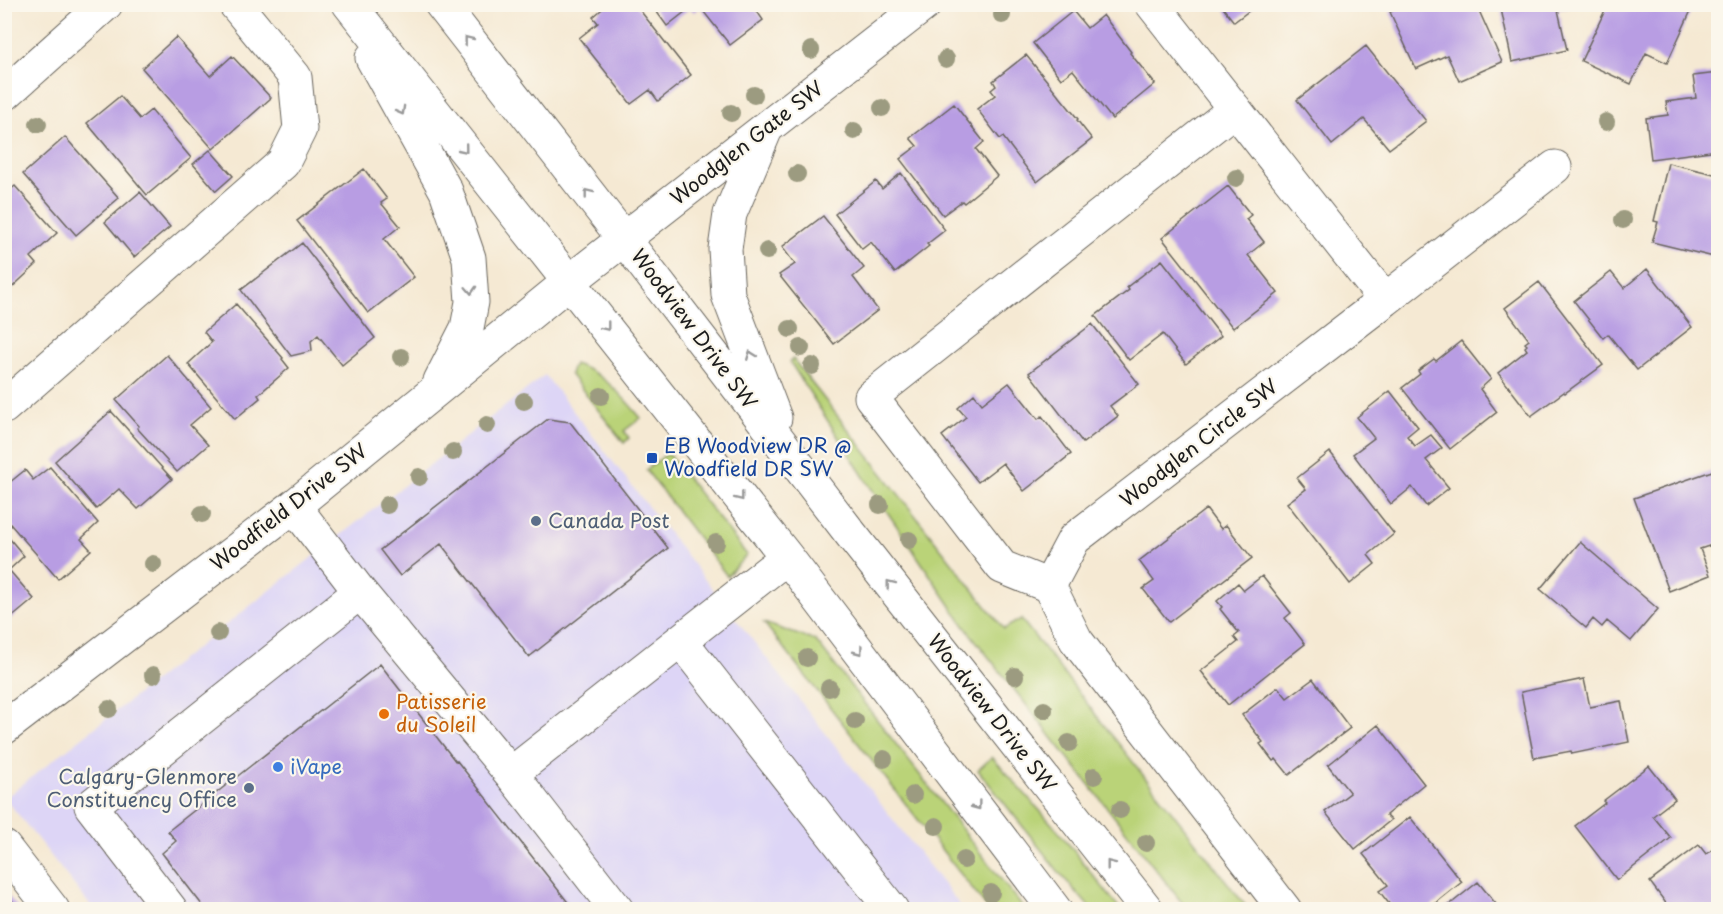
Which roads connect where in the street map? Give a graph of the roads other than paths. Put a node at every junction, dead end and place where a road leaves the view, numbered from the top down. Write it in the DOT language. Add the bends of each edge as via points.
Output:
graph roads {
  1 [pos="106,4"];
  2 [pos="235,4"];
  3 [pos="342,4"];
  4 [pos="349,4"];
  5 [pos="441,4"];
  6 [pos="925,4"];
  7 [pos="1152,4"];
  8 [pos="4,95"];
  9 [pos="1235,109"];
  10 [pos="767,128"];
  11 [pos="1555,167"];
  12 [pos="624,239"];
  13 [pos="570,281"];
  14 [pos="1385,300"];
  15 [pos="436,391"];
  16 [pos="4,407"];
  17 [pos="294,506"];
  18 [pos="850,532"];
  19 [pos="787,557"];
  20 [pos="1049,586"];
  21 [pos="360,592"];
  22 [pos="681,641"];
  23 [pos="4,728"];
  24 [pos="512,774"];
  25 [pos="4,847"];
  26 [pos="53,909"];
  27 [pos="171,909"];
  28 [pos="617,909"];
  29 [pos="892,909"];
  30 [pos="1055,909"];
  31 [pos="1147,909"];
  32 [pos="1285,909"];
  1 -- 8 [label="street"];
  2 -- 16 [label="street" via="295,77 300,129 283,163"];
  3 -- 15 [label="street, one-way" via="446,191 469,258 472,302 467,328"];
  4 -- 13 [label="street, one-way"];
  12 -- 5 [label="street, Woodview Drive SW, one-way"];
  6 -- 10 [label="street, Woodglen Gate SW"];
  7 -- 9 [label="street"];
  9 -- 14 [label="street"];
  9 -- 20 [label="street" via="871,397 1002,567"];
  10 -- 12 [label="street, Woodglen Gate SW"];
  18 -- 10 [label="street, one-way" via="786,446 728,295 724,249 730,214"];
  11 -- 14 [label="street, Woodglen Circle SW"];
  12 -- 13 [label="street, Woodglen Gate SW"];
  12 -- 18 [label="street, Woodview Drive SW"];
  13 -- 15 [label="street, Woodfield Drive SW"];
  13 -- 19 [label="street, one-way"];
  14 -- 20 [label="street, Woodglen Circle SW" via="1074,539"];
  15 -- 17 [label="street, Woodfield Drive SW"];
  17 -- 21 [label="street"];
  17 -- 23 [label="street, Woodfield Drive SW"];
  31 -- 18 [label="street, Woodview Drive SW, one-way"];
  19 -- 22 [label="street"];
  19 -- 30 [label="street, one-way"];
  20 -- 32 [label="street" via="1076,640"];
  21 -- 24 [label="street"];
  21 -- 27 [label="street" via="91,806"];
  22 -- 24 [label="street"];
  22 -- 29 [label="street"];
  24 -- 28 [label="street"];
  25 -- 26 [label="street"];
}
